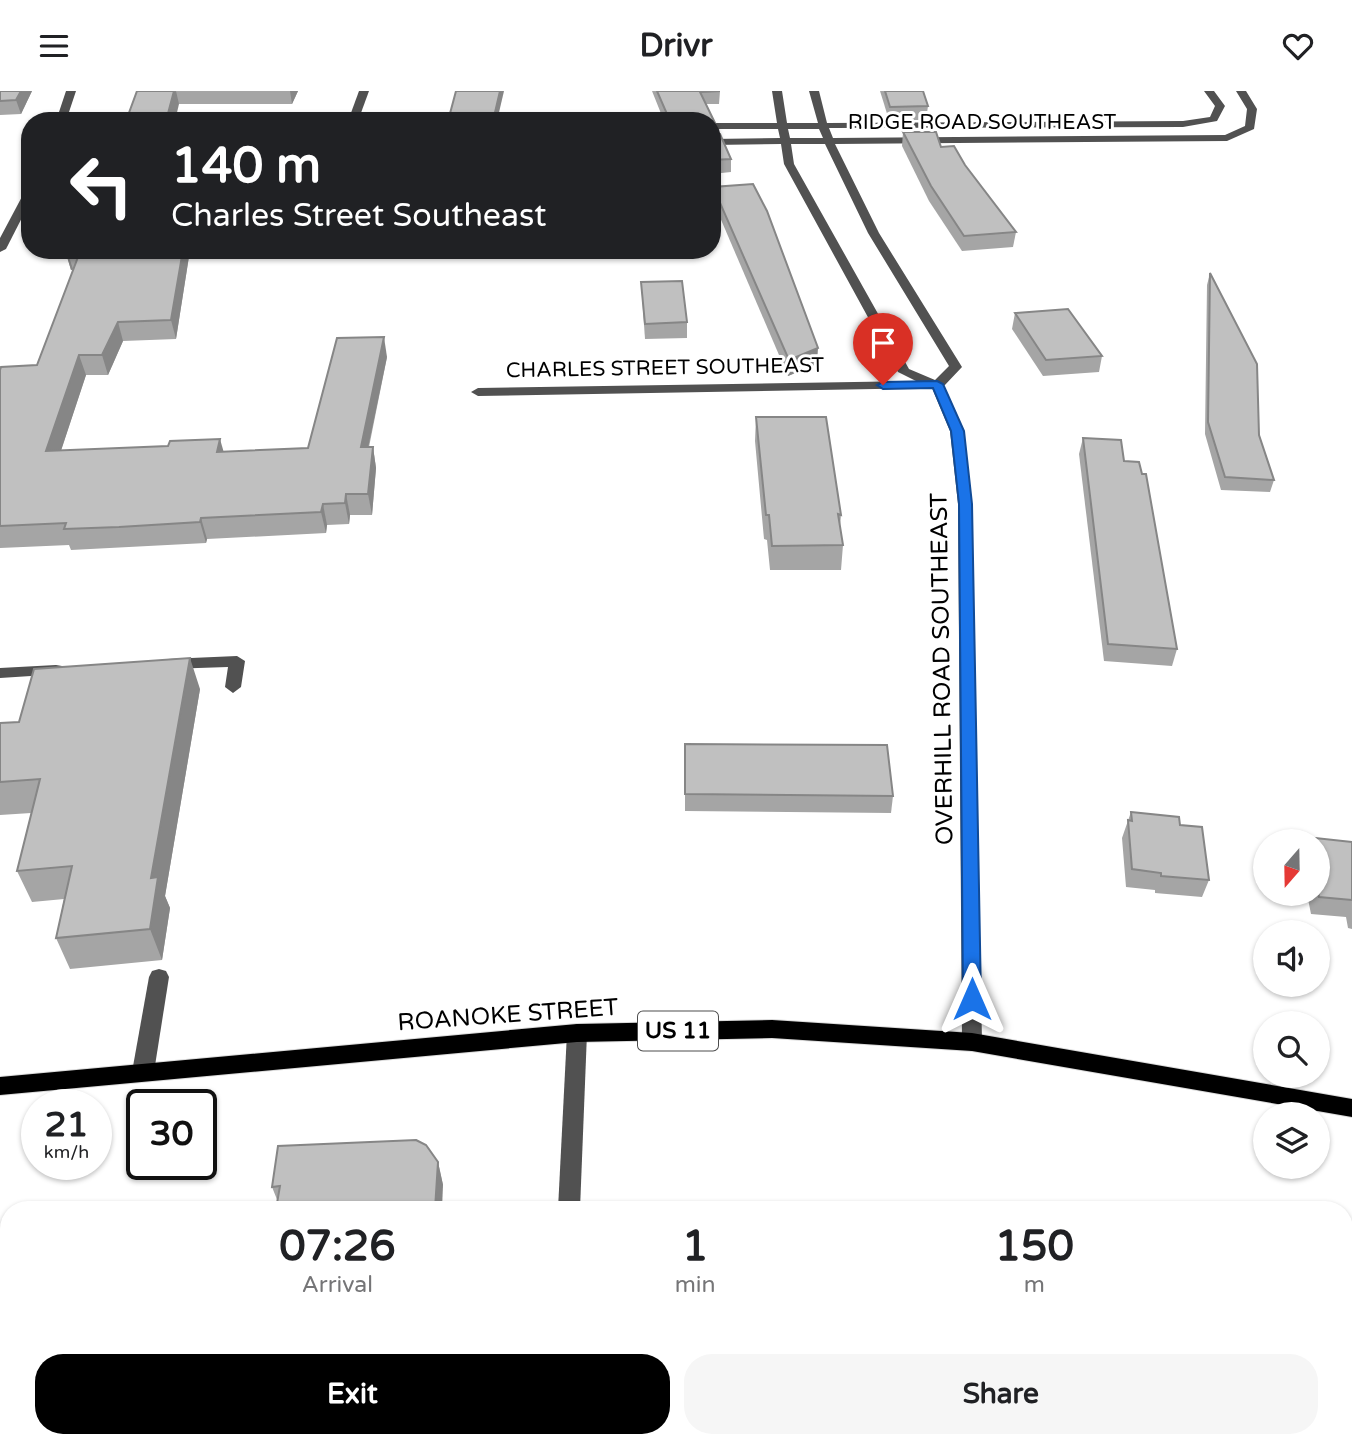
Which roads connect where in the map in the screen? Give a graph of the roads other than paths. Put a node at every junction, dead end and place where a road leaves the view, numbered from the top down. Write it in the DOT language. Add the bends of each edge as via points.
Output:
graph roads {
  1 [pos="71,91"];
  2 [pos="364,91"];
  3 [pos="777,91"];
  4 [pos="814,91"];
  5 [pos="1209,91"];
  6 [pos="1241,91"];
  7 [pos="64,112"];
  8 [pos="356,112"];
  9 [pos="721,126"];
  10 [pos="783,126"];
  11 [pos="824,126"];
  12 [pos="829,141"];
  13 [pos="721,142"];
  14 [pos="788,142"];
  15 [pos="21,208"];
  16 [pos="0,249"];
  17 [pos="937,384"];
  18 [pos="478,392"];
  19 [pos="153,665"];
  20 [pos="70,669"];
  21 [pos="0,673"];
  22 [pos="233,687"];
  23 [pos="159,977"];
  24 [pos="577,1033"];
  25 [pos="972,1042"];
  26 [pos="143,1072"];
  27 [pos="0,1086"];
  28 [pos="1352,1108"];
  29 [pos="569,1201"];
  1 -- 7 [label="street"];
  2 -- 8 [label="street"];
  3 -- 10 [label="street"];
  4 -- 11 [label="street"];
  5 -- 11 [label="street, RIDGE ROAD SOUTHEAST" via="1220,106 1214,119 1183,124"];
  6 -- 12 [label="street, RIDGE ROAD SOUTHEAST" via="1252,109 1250,127 1227,138"];
  9 -- 10 [label="street, RIDGE ROAD SOUTHEAST"];
  10 -- 11 [label="street, RIDGE ROAD SOUTHEAST"];
  10 -- 14 [label="street"];
  11 -- 12 [label="street"];
  12 -- 14 [label="street, RIDGE ROAD SOUTHEAST"];
  12 -- 17 [label="street" via="863,214 956,367"];
  13 -- 14 [label="street, RIDGE ROAD SOUTHEAST"];
  14 -- 17 [label="street" via="789,164 904,372"];
  15 -- 16 [label="street"];
  17 -- 18 [label="street, CHARLES STREET SOUTHEAST"];
  17 -- 25 [label="street, OVERHILL ROAD SOUTHEAST" via="957,431 965,504"];
  19 -- 22 [label="street" via="237,661"];
  20 -- 21 [label="street"];
  23 -- 26 [label="street"];
  24 -- 25 [label="main road, ROANOKE STREET / US 11" via="772,1029"];
  24 -- 26 [label="main road, ROANOKE STREET / US 11"];
  24 -- 29 [label="street"];
  25 -- 28 [label="main road, ROANOKE STREET / US 11"];
  26 -- 27 [label="main road, ROANOKE STREET / US 11"];
}
